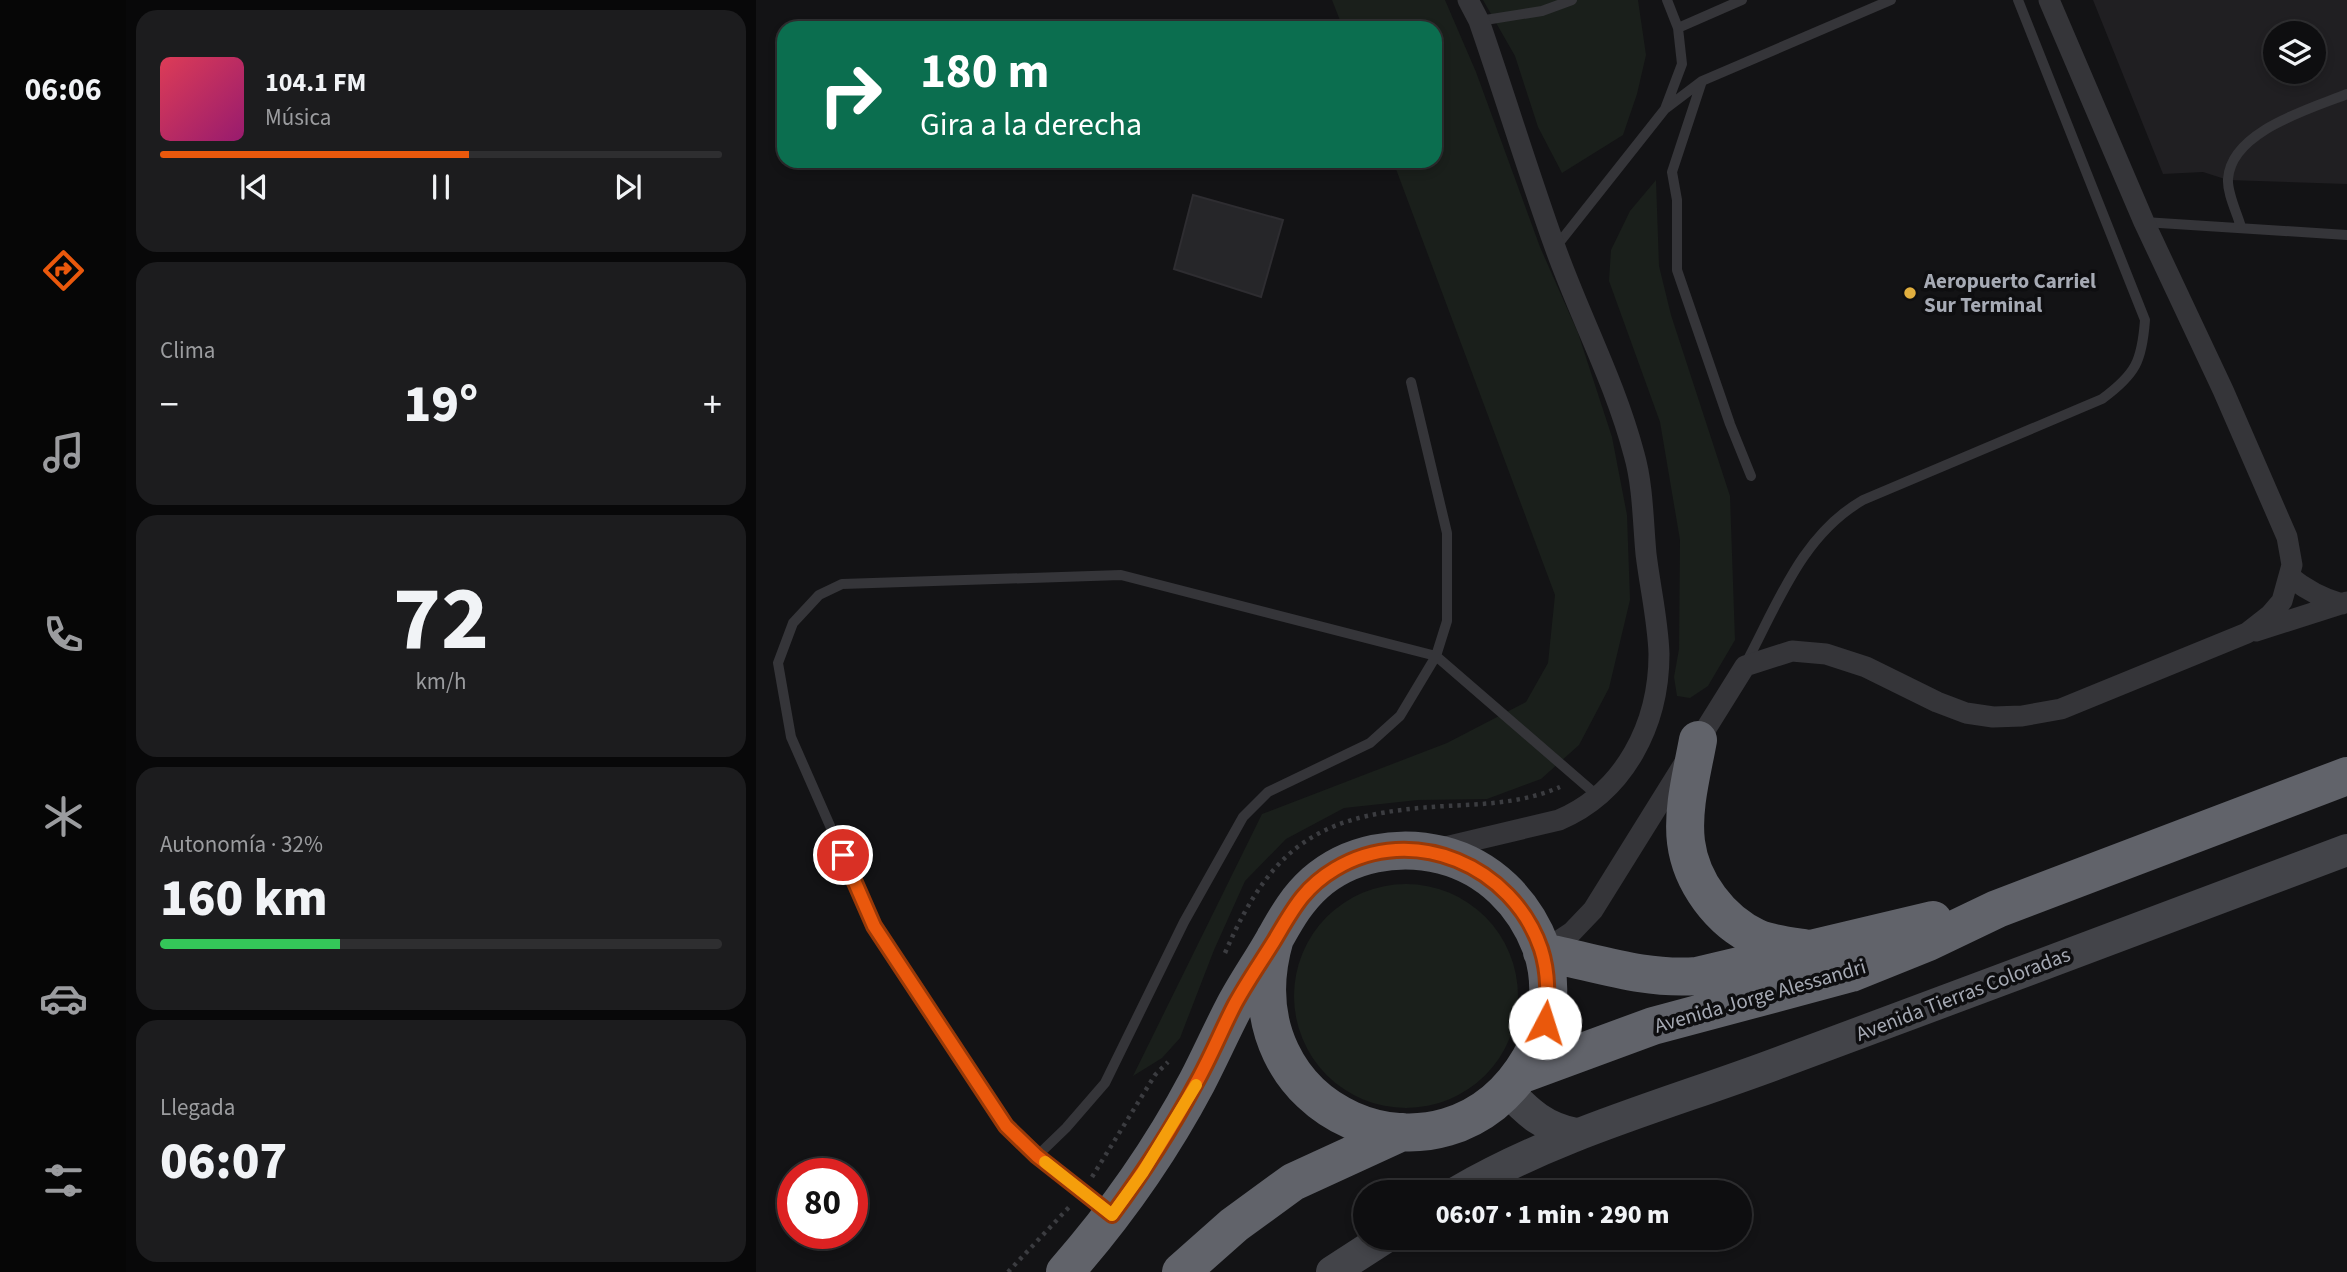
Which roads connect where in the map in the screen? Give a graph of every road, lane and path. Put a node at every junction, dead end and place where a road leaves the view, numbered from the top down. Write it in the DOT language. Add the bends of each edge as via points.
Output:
graph roads {
  1 [pos="1468,0"];
  2 [pos="1572,0"];
  3 [pos="1667,0"];
  4 [pos="1742,0"];
  5 [pos="1891,0"];
  6 [pos="2018,0"];
  7 [pos="2049,0"];
  8 [pos="1479,21"];
  9 [pos="1678,28"];
  10 [pos="1702,81"];
  11 [pos="2347,94"];
  12 [pos="1665,109"];
  13 [pos="2144,222"];
  14 [pos="2241,227"];
  15 [pos="2347,235"];
  16 [pos="1555,248"];
  17 [pos="1411,382"];
  18 [pos="1751,476"];
  19 [pos="2289,576"];
  20 [pos="2344,603"];
  21 [pos="2247,633"];
  22 [pos="1436,656"];
  23 [pos="1745,666"];
  24 [pos="1698,740"];
  25 [pos="2347,776"];
  26 [pos="1599,797"];
  27 [pos="2347,850"];
  28 [pos="1427,851"];
  29 [pos="1997,909"];
  30 [pos="1275,938"];
  31 [pos="1810,950"];
  32 [pos="1542,952"];
  33 [pos="1514,1083"];
  34 [pos="1402,1132"];
  35 [pos="1576,1134"];
  36 [pos="1037,1156"];
  37 [pos="1477,1180"];
  38 [pos="1112,1215"];
  39 [pos="1366,1250"];
  40 [pos="1065,1272"];
  41 [pos="1181,1272"];
  42 [pos="1332,1272"];
  1 -- 8 [label="street"];
  2 -- 8 [label="lane" via="1542,11"];
  3 -- 9 [label="lane"];
  4 -- 9 [label="lane"];
  5 -- 10 [label="lane"];
  6 -- 23 [label="lane" via="2145,320 2136,368 2125,383 2102,399 1847,510 1804,554"];
  7 -- 13 [label="street"];
  8 -- 16 [label="street"];
  9 -- 12 [label="lane" via="1682,64"];
  10 -- 12 [label="lane"];
  10 -- 18 [label="lane" via="1672,172 1677,200 1677,270"];
  11 -- 14 [label="lane" via="2270,126 2241,149 2228,180"];
  12 -- 16 [label="lane"];
  13 -- 14 [label="lane"];
  13 -- 19 [label="street" via="2287,537 2292,565"];
  14 -- 15 [label="lane"];
  16 -- 26 [label="street" via="1609,377 1635,456 1659,652 1654,700 1638,746"];
  17 -- 22 [label="lane" via="1447,533 1447,621"];
  19 -- 20 [label="street" via="2322,599"];
  19 -- 21 [label="street" via="2282,600"];
  20 -- 21 [label="street"];
  21 -- 23 [label="street" via="2061,709 2022,716 1966,713 1866,667 1826,654 1792,650"];
  22 -- 26 [label="lane"];
  22 -- 36 [label="lane" via="1400,716 1370,743 1268,792 1243,817 1184,922 1105,1083"];
  22 -- 36 [label="lane" via="1121,575 842,584 819,595 793,623 778,663 791,737 874,926 1006,1126"];
  23 -- 24 [label="street"];
  24 -- 31 [label="highway" via="1686,842 1694,874 1709,897 1741,929 1759,939"];
  24 -- 32 [label="street" via="1593,911"];
  25 -- 29 [label="highway, Avenida Jorge Alessandri"];
  26 -- 28 [label="street" via="1559,820"];
  27 -- 35 [label="street, Avenida Tierras Coloradas" via="1693,1095"];
  28 -- 30 [label="highway, Avenida Jorge Alessandri" via="1380,852 1336,868 1300,898"];
  28 -- 32 [label="highway, Avenida Jorge Alessandri" via="1471,865 1490,877 1522,910"];
  29 -- 31 [label="highway, Avenida Jorge Alessandri" via="1921,922"];
  29 -- 33 [label="highway, Avenida Jorge Alessandri" via="1851,973 1653,1026"];
  30 -- 34 [label="highway, Avenida Jorge Alessandri" via="1268,962 1267,1010 1282,1057 1312,1096 1332,1111 1377,1129"];
  30 -- 38 [label="highway, Avenida Jorge Alessandri" via="1171,1128"];
  31 -- 32 [label="highway, Avenida Jorge Alessandri" via="1709,974 1666,978"];
  32 -- 33 [label="highway, Avenida Jorge Alessandri" via="1547,975 1545,1023"];
  33 -- 34 [label="highway, Avenida Jorge Alessandri" via="1485,1109 1459,1122"];
  33 -- 35 [label="street" via="1529,1113 1545,1125"];
  34 -- 41 [label="highway, Avenida Jorge Alessandri" via="1293,1182"];
  35 -- 37 [label="street, Avenida Tierras Coloradas"];
  36 -- 38 [label="lane"];
  38 -- 40 [label="highway, Avenida Jorge Alessandri"];
  39 -- 42 [label="street"];
}
